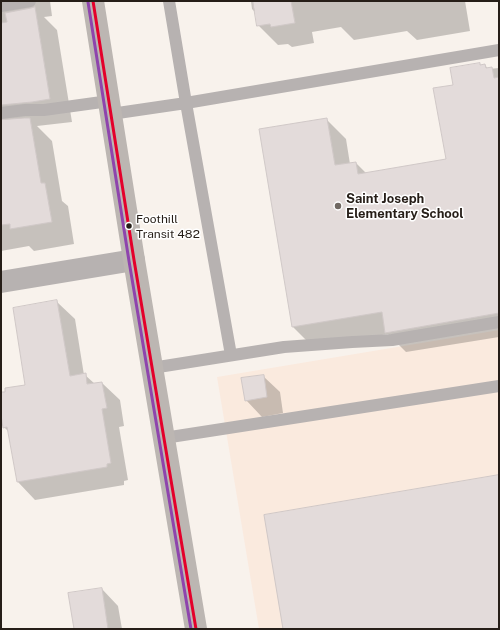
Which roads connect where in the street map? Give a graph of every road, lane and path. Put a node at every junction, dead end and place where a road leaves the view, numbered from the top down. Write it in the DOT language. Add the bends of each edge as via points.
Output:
graph roads {
  1 [pos="30,1"];
  2 [pos="93,1"];
  3 [pos="168,1"];
  4 [pos="1,6"];
  5 [pos="499,50"];
  6 [pos="186,103"];
  7 [pos="110,108"];
  8 [pos="1,113"];
  9 [pos="134,260"];
  10 [pos="1,282"];
  11 [pos="499,322"];
  12 [pos="231,355"];
  13 [pos="152,368"];
  14 [pos="499,386"];
  15 [pos="164,438"];
  16 [pos="196,629"];
  1 -- 4 [label="lane"];
  2 -- 7 [label="main road"];
  3 -- 6 [label="lane"];
  5 -- 6 [label="lane"];
  6 -- 7 [label="lane"];
  6 -- 12 [label="lane"];
  7 -- 8 [label="lane"];
  7 -- 9 [label="main road"];
  9 -- 10 [label="street"];
  9 -- 13 [label="main road"];
  11 -- 12 [label="lane" via="392,340 284,347"];
  12 -- 13 [label="lane"];
  13 -- 15 [label="main road"];
  14 -- 15 [label="lane"];
  15 -- 16 [label="main road"];
}
